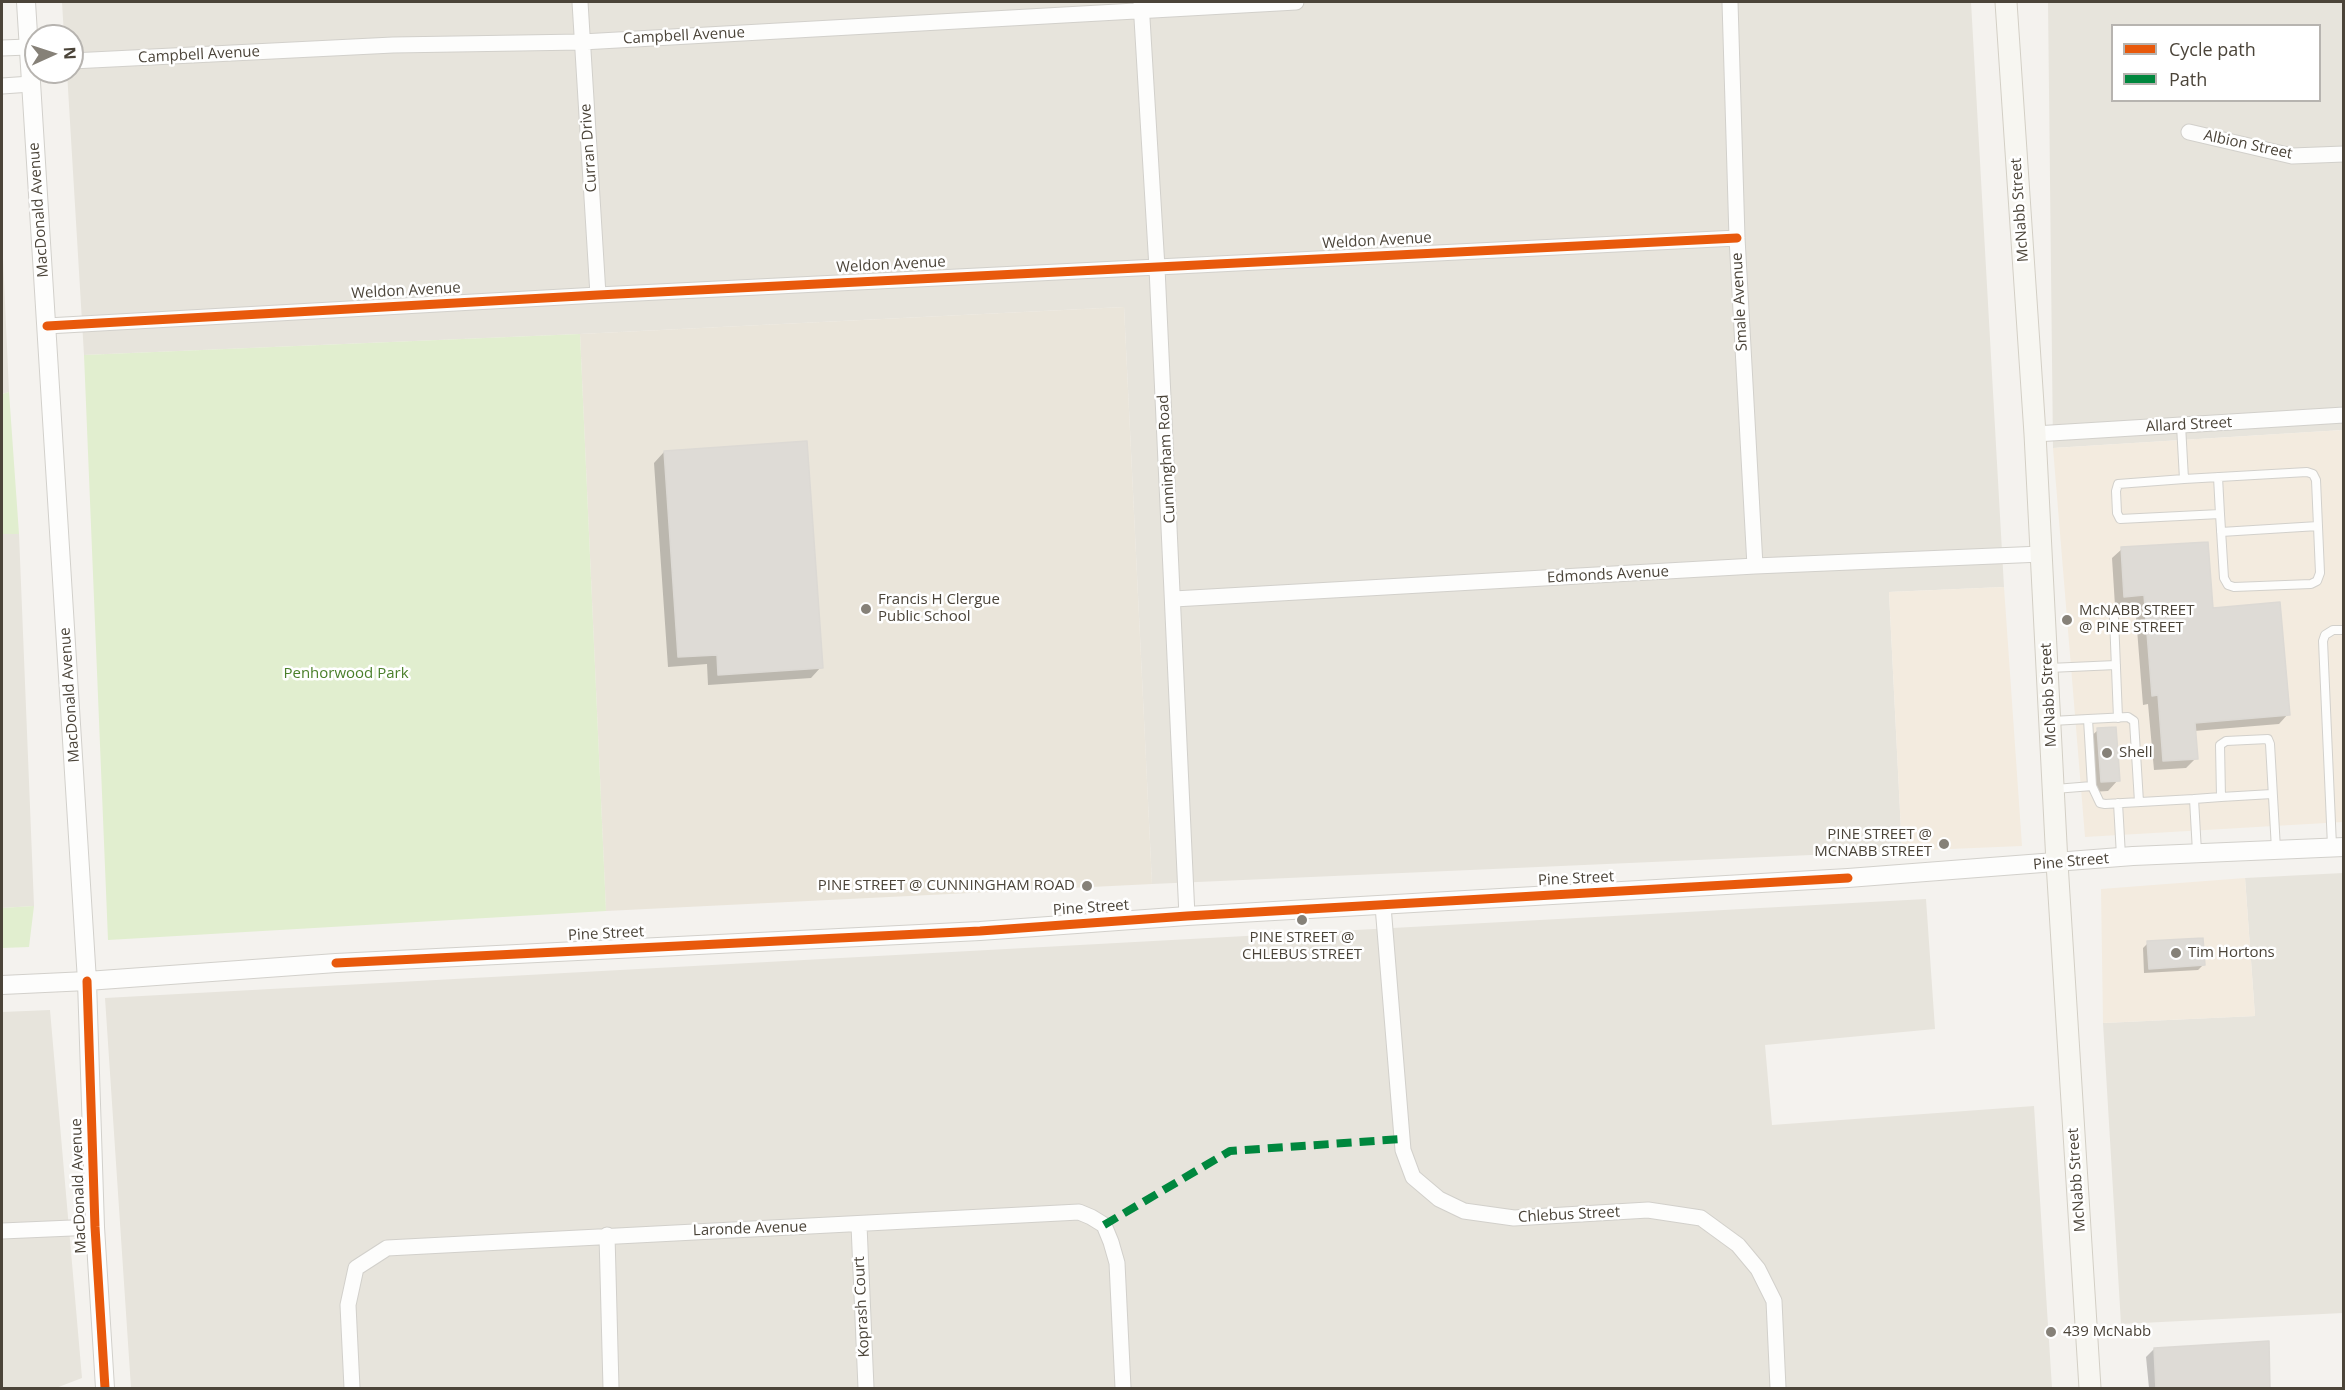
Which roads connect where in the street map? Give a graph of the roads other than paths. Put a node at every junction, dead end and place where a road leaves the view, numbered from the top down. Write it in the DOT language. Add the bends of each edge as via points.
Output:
graph roads {
  1 [pos="26,2"];
  2 [pos="580,2"];
  3 [pos="1296,2"];
  4 [pos="1730,2"];
  5 [pos="2006,2"];
  6 [pos="1142,5"];
  7 [pos="28,24"];
  8 [pos="582,42"];
  9 [pos="2,48"];
  10 [pos="24,56"];
  11 [pos="84,60"];
  12 [pos="30,84"];
  13 [pos="2,86"];
  14 [pos="2189,132"];
  15 [pos="2343,154"];
  16 [pos="1737,238"];
  17 [pos="1157,267"];
  18 [pos="598,295"];
  19 [pos="47,326"];
  20 [pos="2343,416"];
  21 [pos="2181,425"];
  22 [pos="2035,434"];
  23 [pos="2218,477"];
  24 [pos="2184,479"];
  25 [pos="2220,514"];
  26 [pos="2318,526"];
  27 [pos="2221,532"];
  28 [pos="2042,554"];
  29 [pos="1755,566"];
  30 [pos="1174,599"];
  31 [pos="2114,618"];
  32 [pos="2343,630"];
  33 [pos="2116,665"];
  34 [pos="2048,668"];
  35 [pos="2118,717"];
  36 [pos="2088,719"];
  37 [pos="2050,722"];
  38 [pos="2092,786"];
  39 [pos="2053,789"];
  40 [pos="2272,794"];
  41 [pos="2221,797"];
  42 [pos="2194,799"];
  43 [pos="2139,802"];
  44 [pos="2118,803"];
  45 [pos="2338,847"];
  46 [pos="2276,850"];
  47 [pos="2197,854"];
  48 [pos="2121,858"];
  49 [pos="2057,863"];
  50 [pos="1383,906"];
  51 [pos="1187,916"];
  52 [pos="87,981"];
  53 [pos="2,985"];
  54 [pos="859,1225"];
  55 [pos="95,1227"];
  56 [pos="2,1231"];
  57 [pos="607,1235"];
  58 [pos="105,1389"];
  59 [pos="352,1389"];
  60 [pos="611,1389"];
  61 [pos="866,1389"];
  62 [pos="1123,1389"];
  63 [pos="1778,1389"];
  64 [pos="2090,1389"];
  1 -- 7 [label="street, MacDonald Avenue"];
  2 -- 8 [label="street, Curran Drive"];
  3 -- 6 [label="street, Campbell Avenue"];
  4 -- 16 [label="street, Smale Avenue"];
  5 -- 22 [label="main road, McNabb Street"];
  6 -- 8 [label="street, Campbell Avenue"];
  6 -- 17 [label="street, Cunningham Road"];
  8 -- 11 [label="street, Campbell Avenue" via="393,45"];
  8 -- 18 [label="street, Curran Drive"];
  9 -- 10 [label="street"];
  12 -- 13 [label="street"];
  12 -- 19 [label="street, MacDonald Avenue"];
  14 -- 15 [label="street, Albion Street" via="2292,156"];
  16 -- 17 [label="street, Weldon Avenue"];
  16 -- 29 [label="street, Smale Avenue"];
  17 -- 18 [label="street, Weldon Avenue"];
  17 -- 30 [label="street, Cunningham Road"];
  18 -- 19 [label="street, Weldon Avenue"];
  19 -- 52 [label="street, MacDonald Avenue"];
  20 -- 21 [label="street, Allard Street"];
  21 -- 22 [label="street, Allard Street"];
  21 -- 24 [label="lane"];
  22 -- 28 [label="main road, McNabb Street"];
  23 -- 24 [label="lane"];
  23 -- 25 [label="lane"];
  23 -- 26 [label="lane" via="2313,474"];
  24 -- 25 [label="lane" via="2118,484 2115,491 2120,519"];
  25 -- 27 [label="lane"];
  26 -- 27 [label="lane"];
  26 -- 27 [label="lane" via="2320,573 2311,584 2228,585 2224,578"];
  28 -- 29 [label="street, Edmonds Avenue"];
  28 -- 34 [label="main road, McNabb Street"];
  29 -- 30 [label="street, Edmonds Avenue"];
  30 -- 51 [label="street, Cunningham Road"];
  31 -- 33 [label="lane"];
  32 -- 45 [label="lane" via="2333,630 2323,641"];
  33 -- 34 [label="lane"];
  33 -- 35 [label="lane"];
  34 -- 37 [label="main road, McNabb Street"];
  35 -- 36 [label="lane"];
  35 -- 43 [label="lane" via="2134,721"];
  36 -- 37 [label="lane"];
  36 -- 38 [label="lane"];
  37 -- 39 [label="main road, McNabb Street"];
  38 -- 39 [label="lane"];
  38 -- 44 [label="lane" via="2100,803"];
  39 -- 49 [label="main road, McNabb Street"];
  40 -- 41 [label="lane"];
  40 -- 41 [label="lane" via="2270,744 2263,738 2220,745"];
  40 -- 46 [label="lane"];
  41 -- 42 [label="lane"];
  42 -- 43 [label="lane"];
  42 -- 47 [label="lane"];
  43 -- 44 [label="lane"];
  44 -- 48 [label="lane"];
  45 -- 46 [label="street, Pine Street"];
  46 -- 47 [label="street, Pine Street"];
  47 -- 48 [label="street, Pine Street"];
  48 -- 49 [label="street, Pine Street"];
  49 -- 50 [label="street, Pine Street"];
  49 -- 64 [label="main road, McNabb Street"];
  50 -- 51 [label="street, Pine Street"];
  50 -- 63 [label="street, Chlebus Street" via="1403,1150 1413,1177 1439,1199 1464,1211 1514,1218 1648,1210 1701,1218 1738,1245 1758,1269 1774,1301"];
  51 -- 52 [label="street, Pine Street" via="981,931 336,963"];
  52 -- 53 [label="street, Pine Street"];
  52 -- 55 [label="street, MacDonald Avenue"];
  54 -- 57 [label="street, Laronde Avenue"];
  54 -- 61 [label="street, Koprash Court"];
  54 -- 62 [label="street, Laronde Avenue" via="1079,1212 1104,1225 1117,1263"];
  55 -- 56 [label="street"];
  55 -- 58 [label="street, MacDonald Avenue"];
  57 -- 59 [label="street, Laronde Avenue" via="387,1248 356,1268 348,1305"];
  57 -- 60 [label="street"];
}
